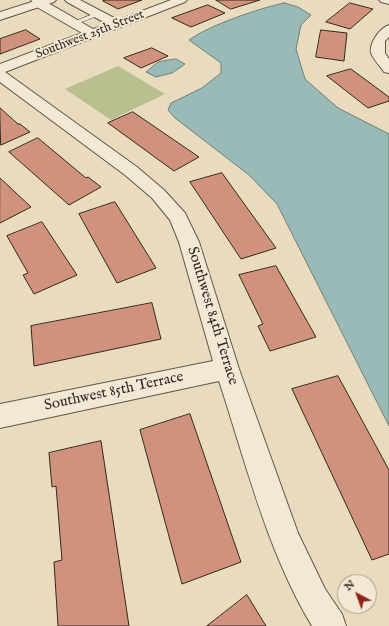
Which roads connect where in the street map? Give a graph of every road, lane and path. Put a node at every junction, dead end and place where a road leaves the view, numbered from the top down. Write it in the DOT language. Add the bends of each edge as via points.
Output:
graph roads {
  1 [pos="16,0"];
  2 [pos="71,0"];
  3 [pos="181,0"];
  4 [pos="385,0"];
  5 [pos="42,1"];
  6 [pos="389,1"];
  7 [pos="0,5"];
  8 [pos="98,14"];
  9 [pos="0,16"];
  10 [pos="74,23"];
  11 [pos="117,24"];
  12 [pos="389,28"];
  13 [pos="93,34"];
  14 [pos="0,69"];
  15 [pos="389,69"];
  16 [pos="0,75"];
  17 [pos="227,368"];
  18 [pos="0,416"];
  19 [pos="330,626"];
  1 -- 7 [label="street"];
  2 -- 8 [label="street"];
  3 -- 11 [label="street, Southwest 25th Street"];
  4 -- 6 [label="street"];
  5 -- 9 [label="street"];
  5 -- 10 [label="street"];
  8 -- 10 [label="lane"];
  8 -- 11 [label="street"];
  10 -- 13 [label="street"];
  11 -- 13 [label="street, Southwest 25th Street"];
  12 -- 15 [label="street" via="379,41 378,53"];
  13 -- 14 [label="street, Southwest 25th Street"];
  16 -- 17 [label="street, Southwest 84th Terrace" via="131,171 158,194 178,218 190,242"];
  17 -- 18 [label="street, Southwest 85th Terrace"];
  17 -- 19 [label="street, Southwest 84th Terrace" via="285,539 314,600"];
}
